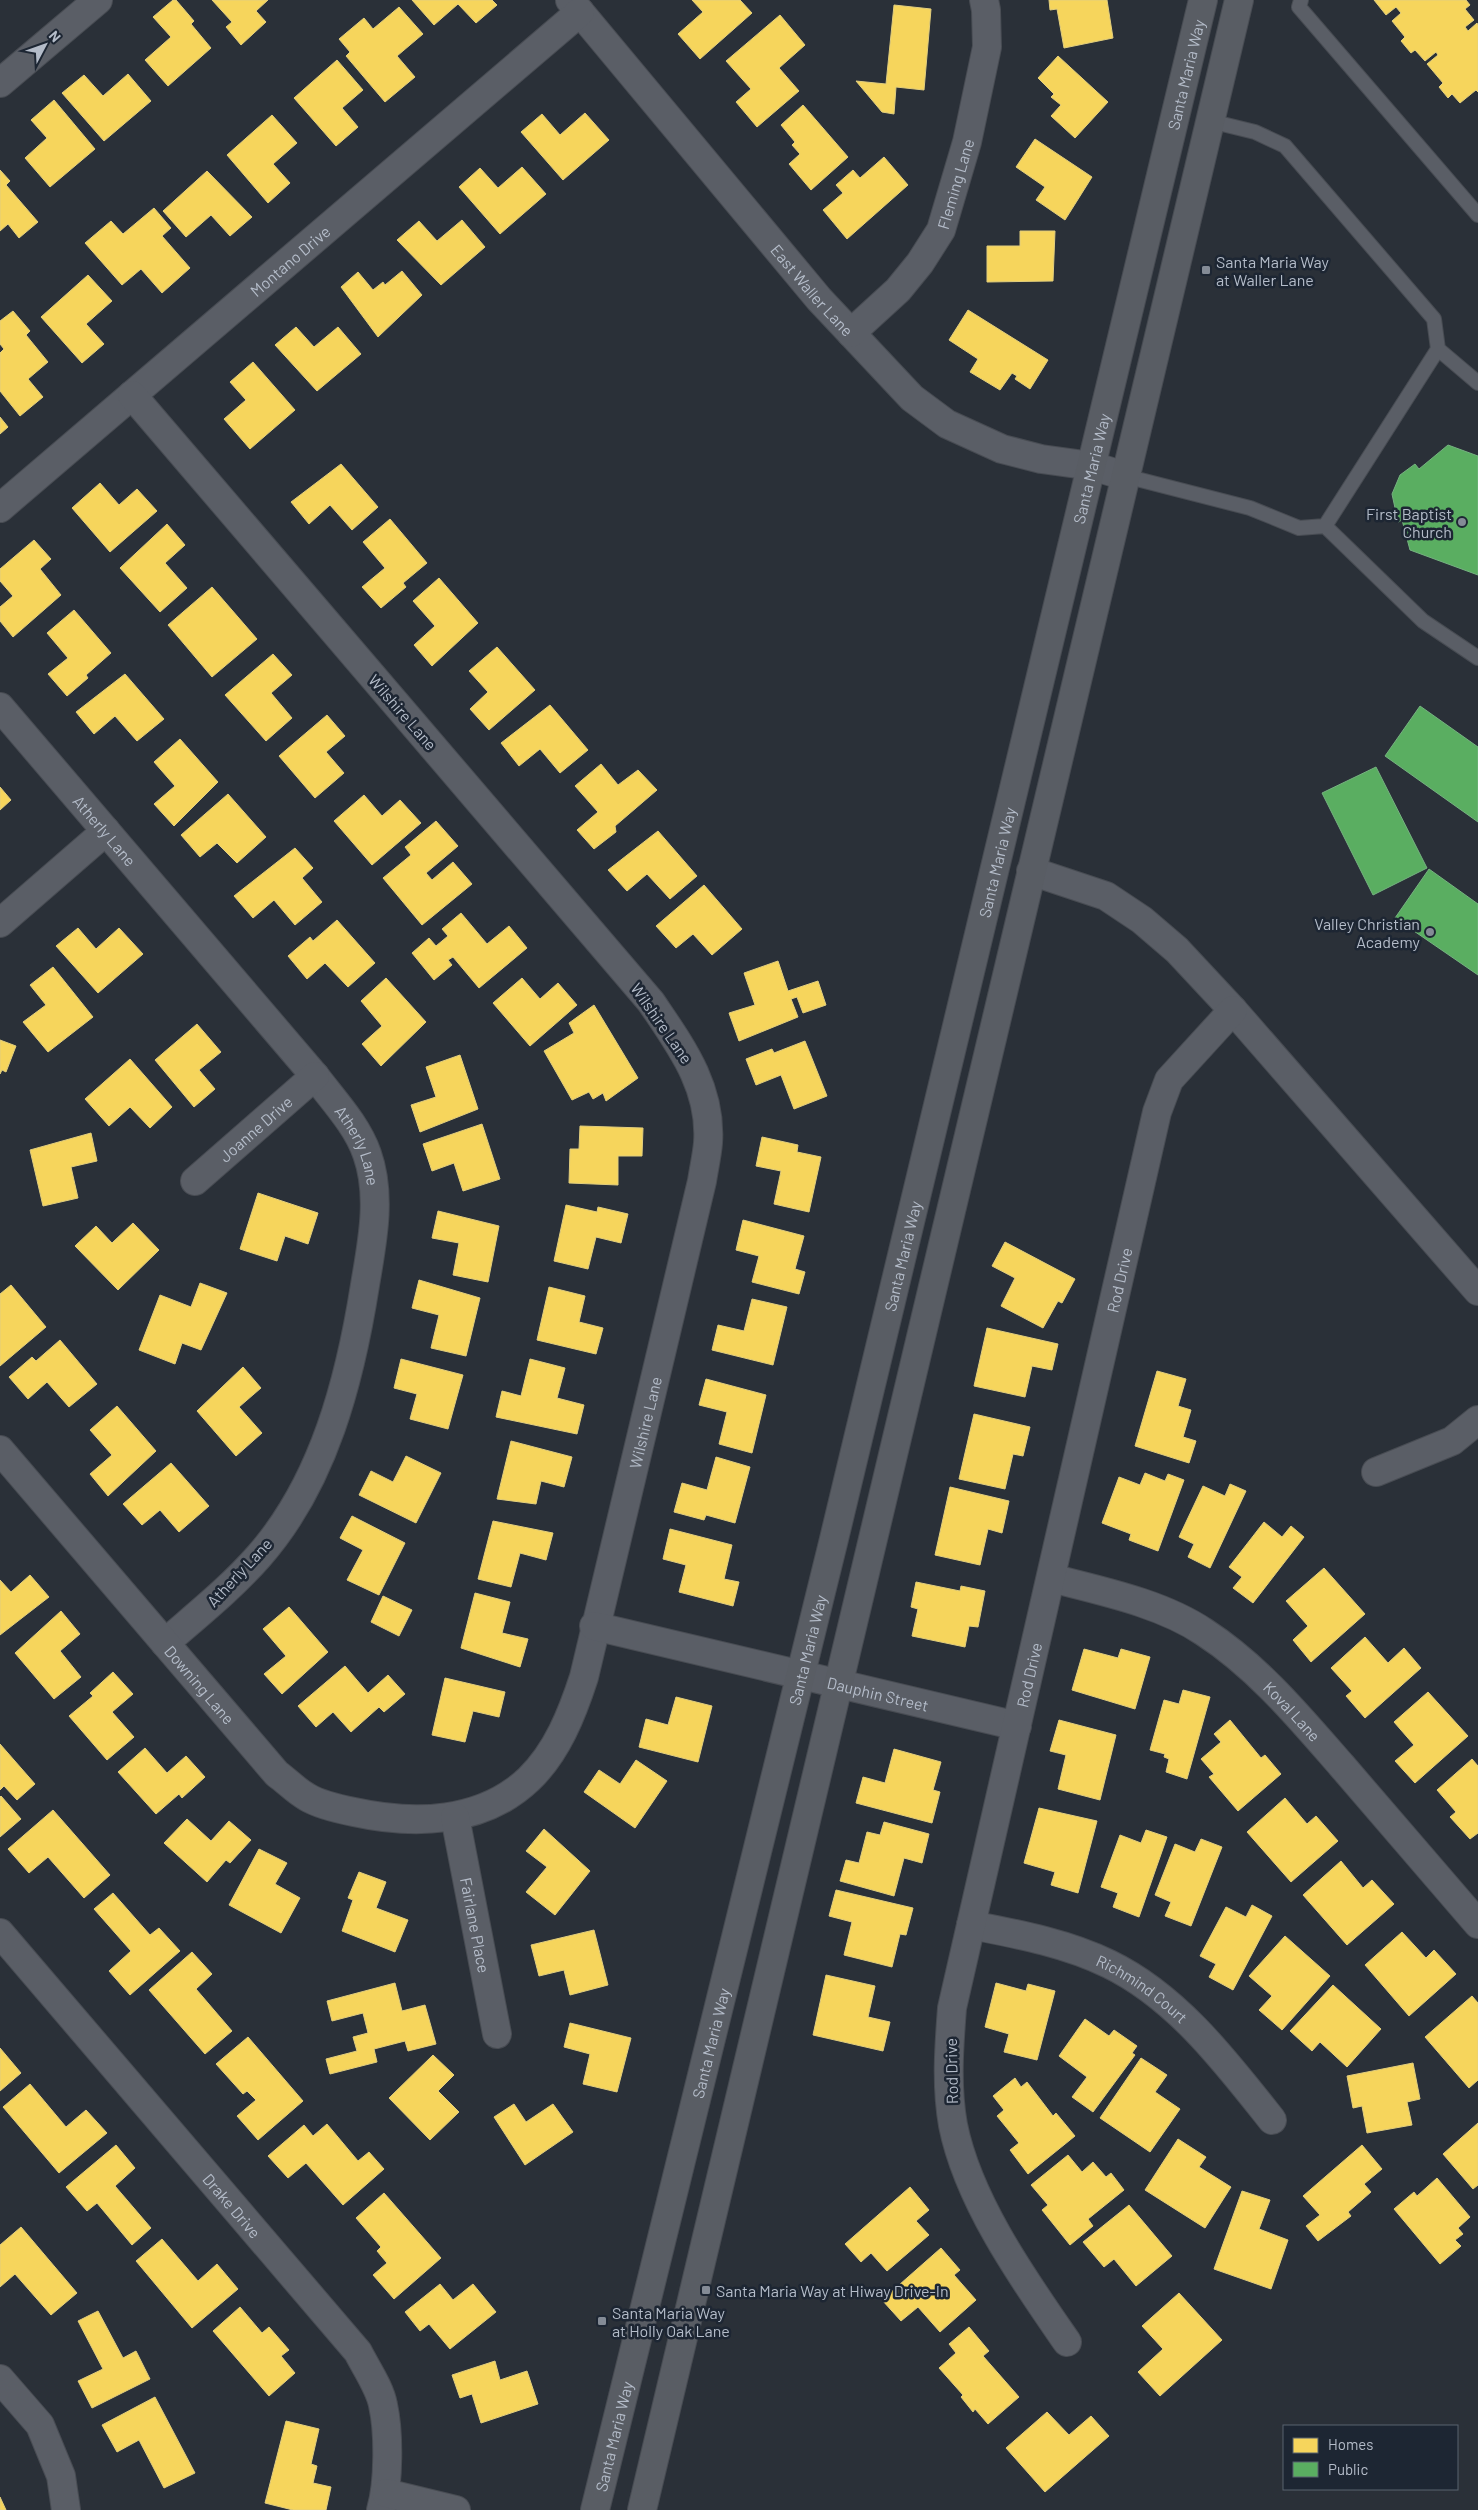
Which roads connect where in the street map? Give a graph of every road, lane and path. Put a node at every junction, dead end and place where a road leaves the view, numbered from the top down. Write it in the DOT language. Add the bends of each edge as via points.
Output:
graph roads {
  1 [pos="98,0"];
  2 [pos="984,0"];
  3 [pos="1203,0"];
  4 [pos="1239,0"];
  5 [pos="1301,0"];
  6 [pos="575,6"];
  7 [pos="0,83"];
  8 [pos="1210,121"];
  9 [pos="1478,215"];
  10 [pos="851,333"];
  11 [pos="1438,349"];
  12 [pos="1478,383"];
  13 [pos="132,395"];
  14 [pos="1092,466"];
  15 [pos="1125,476"];
  16 [pos="0,508"];
  17 [pos="1325,526"];
  18 [pos="1478,658"];
  19 [pos="0,707"];
  20 [pos="106,831"];
  21 [pos="1031,871"];
  22 [pos="0,923"];
  23 [pos="1233,1010"];
  24 [pos="315,1076"];
  25 [pos="195,1181"];
  26 [pos="1478,1291"];
  27 [pos="1478,1420"];
  28 [pos="0,1450"];
  29 [pos="1376,1472"];
  30 [pos="1051,1578"];
  31 [pos="594,1626"];
  32 [pos="165,1643"];
  33 [pos="799,1675"];
  34 [pos="839,1684"];
  35 [pos="1017,1726"];
  36 [pos="456,1817"];
  37 [pos="1478,1924"];
  38 [pos="971,1925"];
  39 [pos="0,1933"];
  40 [pos="497,2034"];
  41 [pos="1272,2120"];
  42 [pos="1067,2342"];
  43 [pos="0,2379"];
  44 [pos="384,2501"];
  45 [pos="66,2510"];
  46 [pos="456,2510"];
  47 [pos="595,2510"];
  48 [pos="642,2510"];
  1 -- 7 [label="street"];
  2 -- 10 [label="street, Fleming Lane" via="987,47 967,142 941,230 920,264 898,290"];
  3 -- 14 [label="main road, Santa Maria Way"];
  4 -- 8 [label="main road, Santa Maria Way"];
  5 -- 9 [label="lane" via="1299,7"];
  6 -- 10 [label="street, East Waller Lane" via="819,299"];
  6 -- 13 [label="street, Montano Drive"];
  8 -- 11 [label="lane" via="1255,132 1285,146 1434,319"];
  8 -- 15 [label="main road, Santa Maria Way"];
  10 -- 14 [label="street, East Waller Lane" via="912,398 948,424 1002,449"];
  11 -- 12 [label="lane"];
  11 -- 17 [label="lane"];
  13 -- 16 [label="street, Montano Drive"];
  13 -- 31 [label="street, Wilshire Lane" via="651,1002 691,1061 706,1102 708,1142 702,1181"];
  14 -- 15 [label="street, East Waller Lane"];
  14 -- 33 [label="main road, Santa Maria Way"];
  15 -- 17 [label="lane" via="1250,508 1299,528"];
  15 -- 21 [label="main road, Santa Maria Way"];
  17 -- 18 [label="lane" via="1423,621"];
  19 -- 20 [label="street, Atherly Lane"];
  20 -- 22 [label="street"];
  20 -- 24 [label="street, Atherly Lane"];
  21 -- 23 [label="street" via="1106,896 1142,920 1177,950"];
  21 -- 34 [label="main road, Santa Maria Way"];
  23 -- 26 [label="street"];
  23 -- 30 [label="street, Rod Drive" via="1170,1080 1157,1112"];
  24 -- 25 [label="street, Joanne Drive"];
  24 -- 32 [label="street, Atherly Lane" via="357,1131 368,1155 374,1190 374,1230 354,1350 324,1449 295,1506 260,1555"];
  27 -- 29 [label="street" via="1452,1441"];
  28 -- 32 [label="street, Downing Lane"];
  30 -- 35 [label="street, Rod Drive"];
  30 -- 37 [label="street, Koval Lane" via="1124,1597 1178,1618 1203,1631 1249,1665 1304,1723"];
  31 -- 33 [label="street, Dauphin Street"];
  31 -- 36 [label="street, Wilshire Lane" via="584,1677 552,1752 528,1780 498,1803"];
  32 -- 36 [label="street, Downing Lane" via="277,1774 307,1797 343,1810 378,1817 438,1820"];
  33 -- 34 [label="street, Dauphin Street"];
  33 -- 47 [label="main road, Santa Maria Way"];
  34 -- 35 [label="street, Dauphin Street"];
  34 -- 48 [label="main road, Santa Maria Way"];
  35 -- 38 [label="street, Rod Drive"];
  36 -- 40 [label="street, Fairlane Place"];
  38 -- 41 [label="street, Richmind Court" via="1043,1941 1108,1964 1149,1988 1181,2014"];
  38 -- 42 [label="street, Rod Drive" via="952,2008 948,2054 953,2124 961,2156 996,2231 1026,2284"];
  39 -- 44 [label="street, Drake Drive" via="358,2352 383,2404 387,2460"];
  43 -- 45 [label="street" via="40,2426 61,2476"];
  44 -- 46 [label="street"];
}
